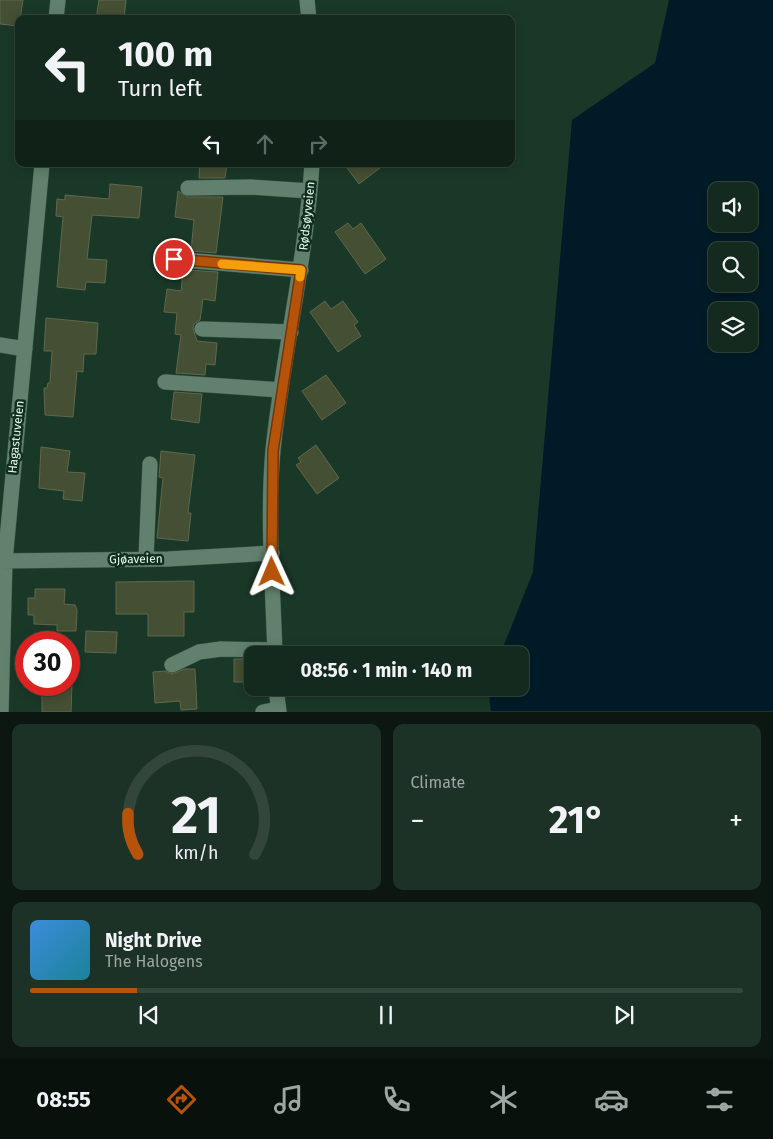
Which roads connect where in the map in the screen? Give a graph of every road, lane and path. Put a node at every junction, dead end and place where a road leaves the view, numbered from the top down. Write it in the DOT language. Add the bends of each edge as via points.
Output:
graph roads {
  1 [pos="58,0"];
  2 [pos="307,0"];
  3 [pos="56,15"];
  4 [pos="308,15"];
  5 [pos="42,167"];
  6 [pos="312,167"];
  7 [pos="188,188"];
  8 [pos="310,191"];
  9 [pos="174,259"];
  10 [pos="301,270"];
  11 [pos="202,329"];
  12 [pos="291,332"];
  13 [pos="0,345"];
  14 [pos="25,349"];
  15 [pos="165,382"];
  16 [pos="281,390"];
  17 [pos="150,464"];
  18 [pos="272,553"];
  19 [pos="146,559"];
  20 [pos="2,561"];
  21 [pos="275,646"];
  22 [pos="244,651"];
  23 [pos="172,665"];
  24 [pos="277,696"];
  25 [pos="279,710"];
  26 [pos="0,712"];
  27 [pos="263,712"];
  1 -- 3 [label="street"];
  2 -- 4 [label="street"];
  5 -- 14 [label="street, Hagastuveien"];
  6 -- 8 [label="street, Rødsøyveien"];
  7 -- 8 [label="street" via="251,187"];
  8 -- 10 [label="street, Rødsøyveien"];
  9 -- 10 [label="street"];
  10 -- 12 [label="street, Rødsøyveien"];
  11 -- 12 [label="street"];
  12 -- 16 [label="street, Rødsøyveien"];
  13 -- 14 [label="street"];
  14 -- 20 [label="street, Hagastuveien"];
  15 -- 16 [label="street"];
  16 -- 18 [label="street, Rødsøyveien" via="273,451"];
  17 -- 19 [label="street"];
  18 -- 19 [label="street, Gjøaveien"];
  18 -- 21 [label="street, Rødsøyveien"];
  19 -- 20 [label="street, Gjøaveien"];
  20 -- 26 [label="street, Hagastuveien"];
  22 -- 23 [label="street" via="198,652"];
  24 -- 25 [label="street"];
  25 -- 27 [label="street"];
}
